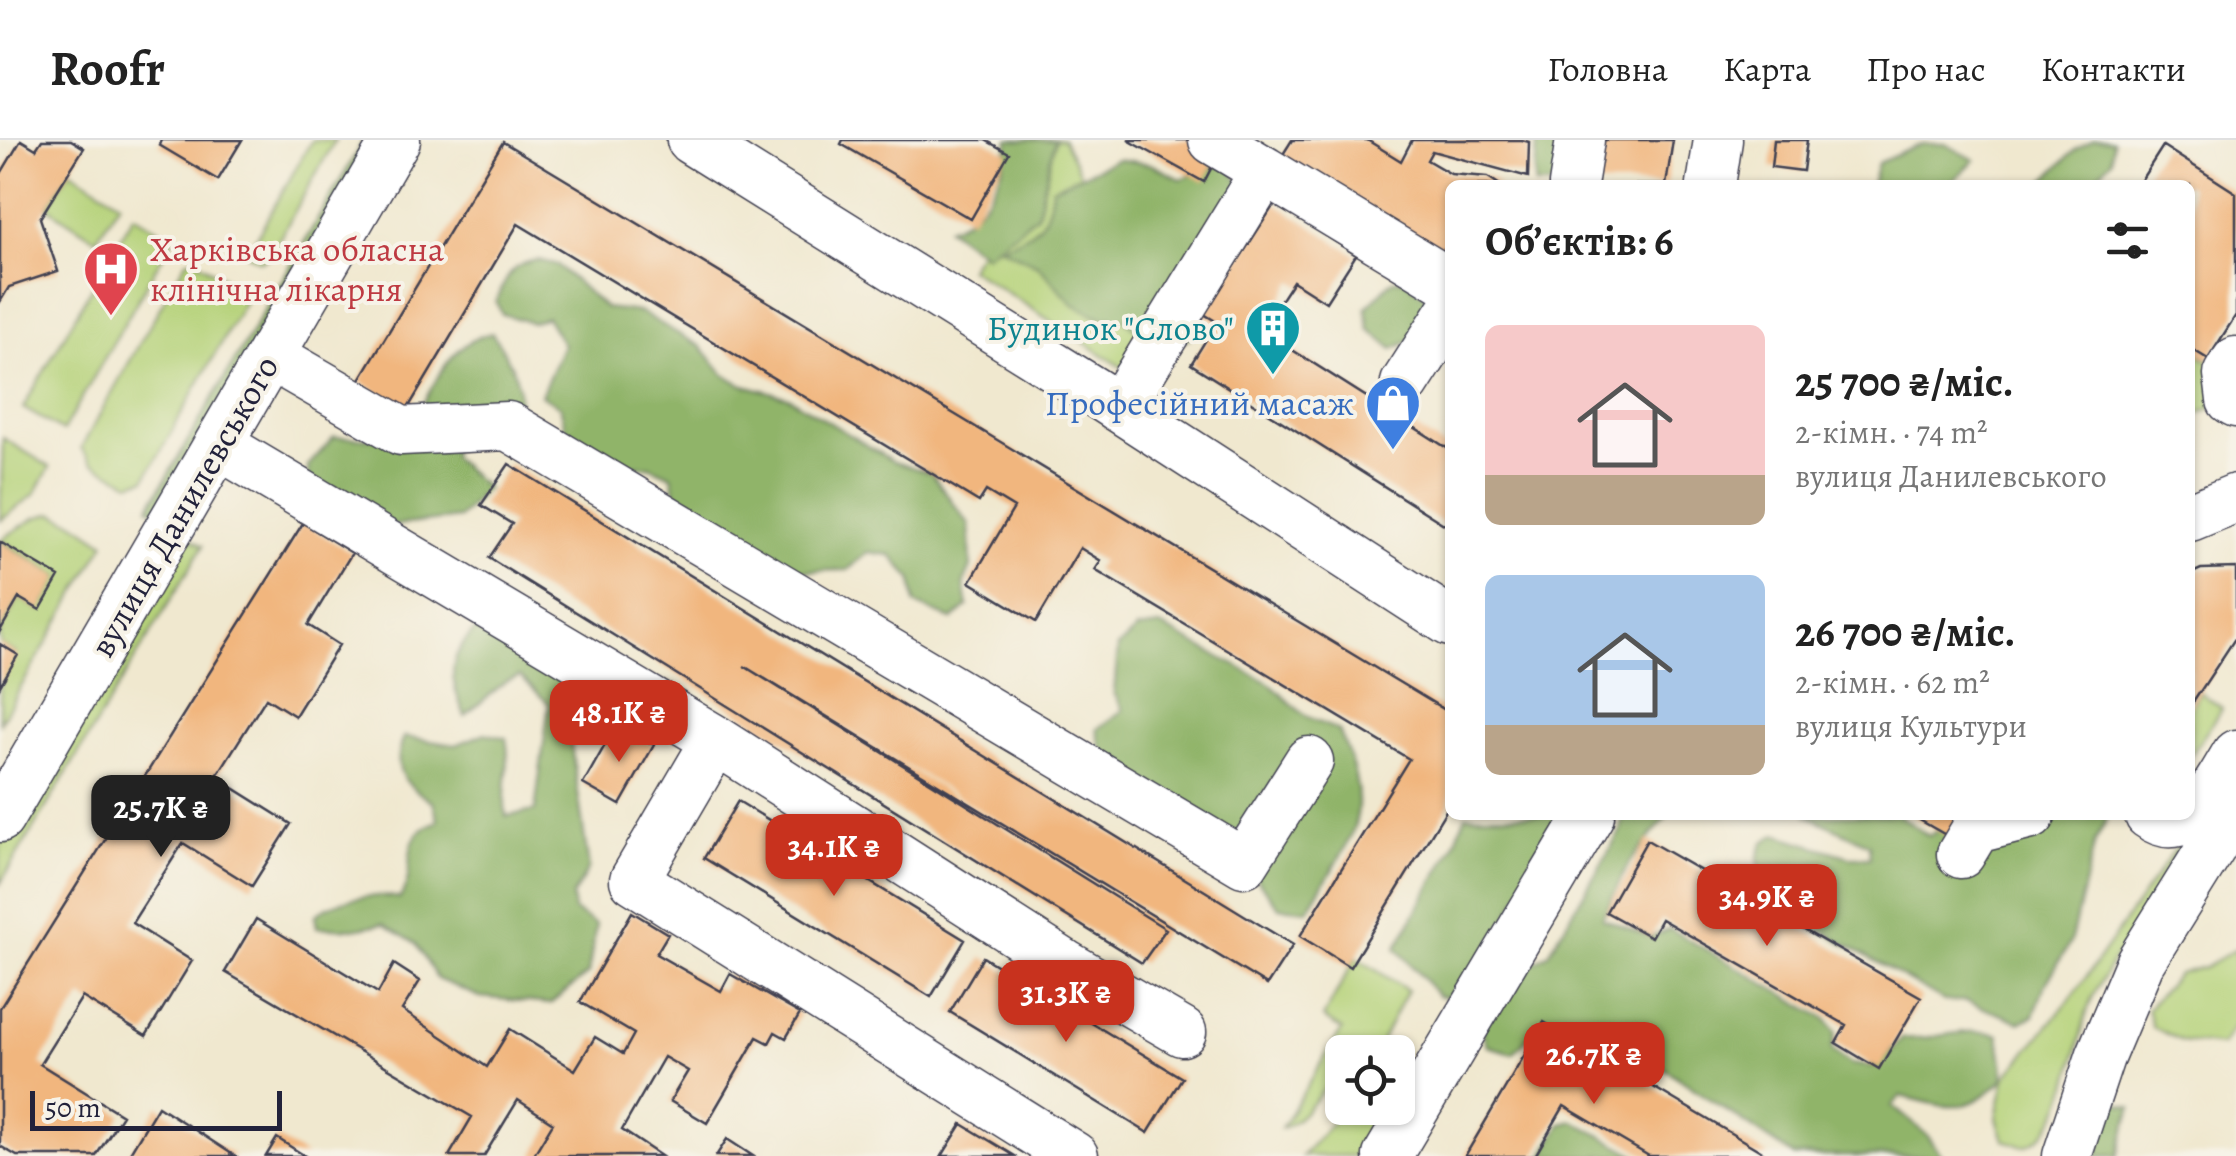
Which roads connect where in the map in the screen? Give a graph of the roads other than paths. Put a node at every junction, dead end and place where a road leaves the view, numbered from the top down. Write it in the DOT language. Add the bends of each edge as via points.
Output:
graph roads {
  1 [pos="396,140"];
  2 [pos="691,140"];
  3 [pos="1213,140"];
  4 [pos="1580,140"];
  5 [pos="1718,140"];
  6 [pos="1265,172"];
  7 [pos="1575,180"];
  8 [pos="1713,180"];
  9 [pos="1445,280"];
  10 [pos="1445,321"];
  11 [pos="271,356"];
  12 [pos="2236,360"];
  13 [pos="1405,383"];
  14 [pos="2236,404"];
  15 [pos="1119,408"];
  16 [pos="220,446"];
  17 [pos="2236,498"];
  18 [pos="2195,516"];
  19 [pos="1445,619"];
  20 [pos="716,740"];
  21 [pos="2236,754"];
  22 [pos="1309,761"];
  23 [pos="2236,808"];
  24 [pos="2195,813"];
  25 [pos="0,818"];
  26 [pos="1587,820"];
  27 [pos="2011,820"];
  28 [pos="1961,854"];
  29 [pos="1182,1032"];
  30 [pos="1074,1156"];
  31 [pos="1387,1156"];
  32 [pos="2068,1156"];
  1 -- 11 [label="street, вулиця Данилевського"];
  2 -- 15 [label="street"];
  3 -- 6 [label="street"];
  4 -- 7 [label="street"];
  5 -- 8 [label="street"];
  6 -- 9 [label="street"];
  6 -- 15 [label="street"];
  10 -- 13 [label="street"];
  11 -- 16 [label="street, вулиця Данилевського"];
  11 -- 22 [label="street" via="401,430 508,426 1244,863"];
  12 -- 14 [label="street" via="2228,375"];
  15 -- 19 [label="street"];
  16 -- 20 [label="street"];
  16 -- 25 [label="street, вулиця Данилевського"];
  17 -- 18 [label="street"];
  20 -- 29 [label="street"];
  20 -- 30 [label="street" via="634,880"];
  21 -- 24 [label="street"];
  23 -- 32 [label="street" via="2140,962"];
  26 -- 31 [label="street"];
  27 -- 28 [label="street" via="1976,829"];
}
